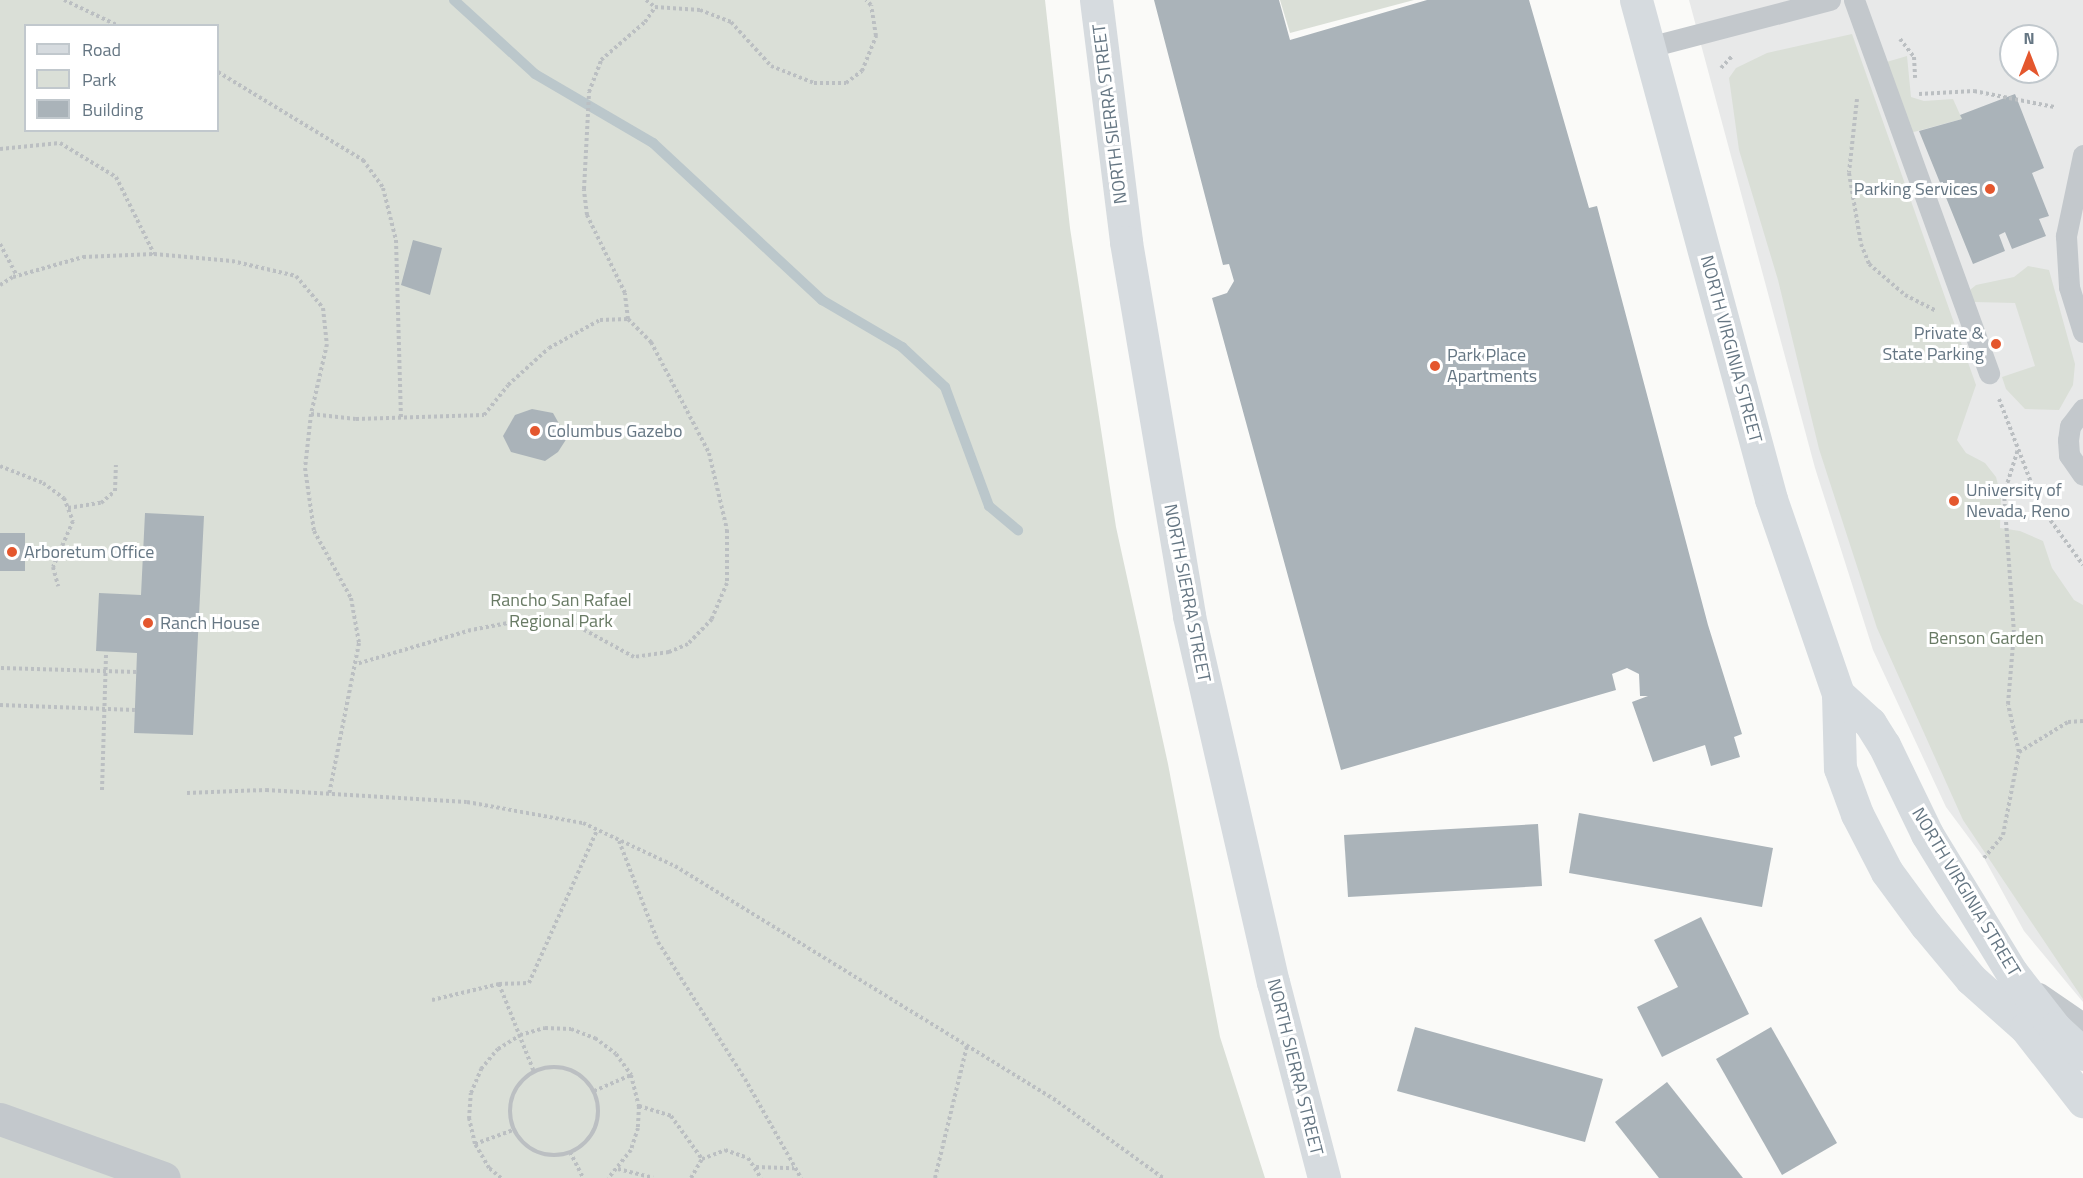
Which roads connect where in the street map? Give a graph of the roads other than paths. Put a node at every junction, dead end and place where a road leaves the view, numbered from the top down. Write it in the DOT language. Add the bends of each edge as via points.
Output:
graph roads {
  1 [pos="1096,0"];
  2 [pos="1636,0"];
  3 [pos="1830,0"];
  4 [pos="1854,0"];
  5 [pos="1649,47"];
  6 [pos="2083,155"];
  7 [pos="2083,333"];
  8 [pos="1989,373"];
  9 [pos="2083,409"];
  10 [pos="2083,475"];
  11 [pos="1838,694"];
  12 [pos="2012,973"];
  13 [pos="2083,1023"];
  14 [pos="2083,1054"];
  15 [pos="2083,1101"];
  16 [pos="0,1119"];
  17 [pos="164,1178"];
  18 [pos="1324,1178"];
  1 -- 18 [label="main road, NORTH SIERRA STREET" via="1126,242 1189,616 1273,982"];
  2 -- 5 [label="main road, NORTH VIRGINIA STREET"];
  3 -- 5 [label="lane"];
  4 -- 8 [label="lane"];
  5 -- 11 [label="main road, NORTH VIRGINIA STREET" via="1771,499"];
  6 -- 7 [label="lane" via="2066,236 2069,287"];
  9 -- 10 [label="lane" via="2070,426 2067,440 2069,455"];
  11 -- 12 [label="main road, NORTH VIRGINIA STREET" via="1870,723 1884,745 1927,834"];
  11 -- 15 [label="main road, NORTH VIRGINIA STREET" via="1840,768 1857,814 1887,872 1971,979 2026,1028"];
  12 -- 13 [label="lane"];
  12 -- 14 [label="main road, NORTH VIRGINIA STREET" via="2055,1028"];
  16 -- 17 [label="street"];
}
